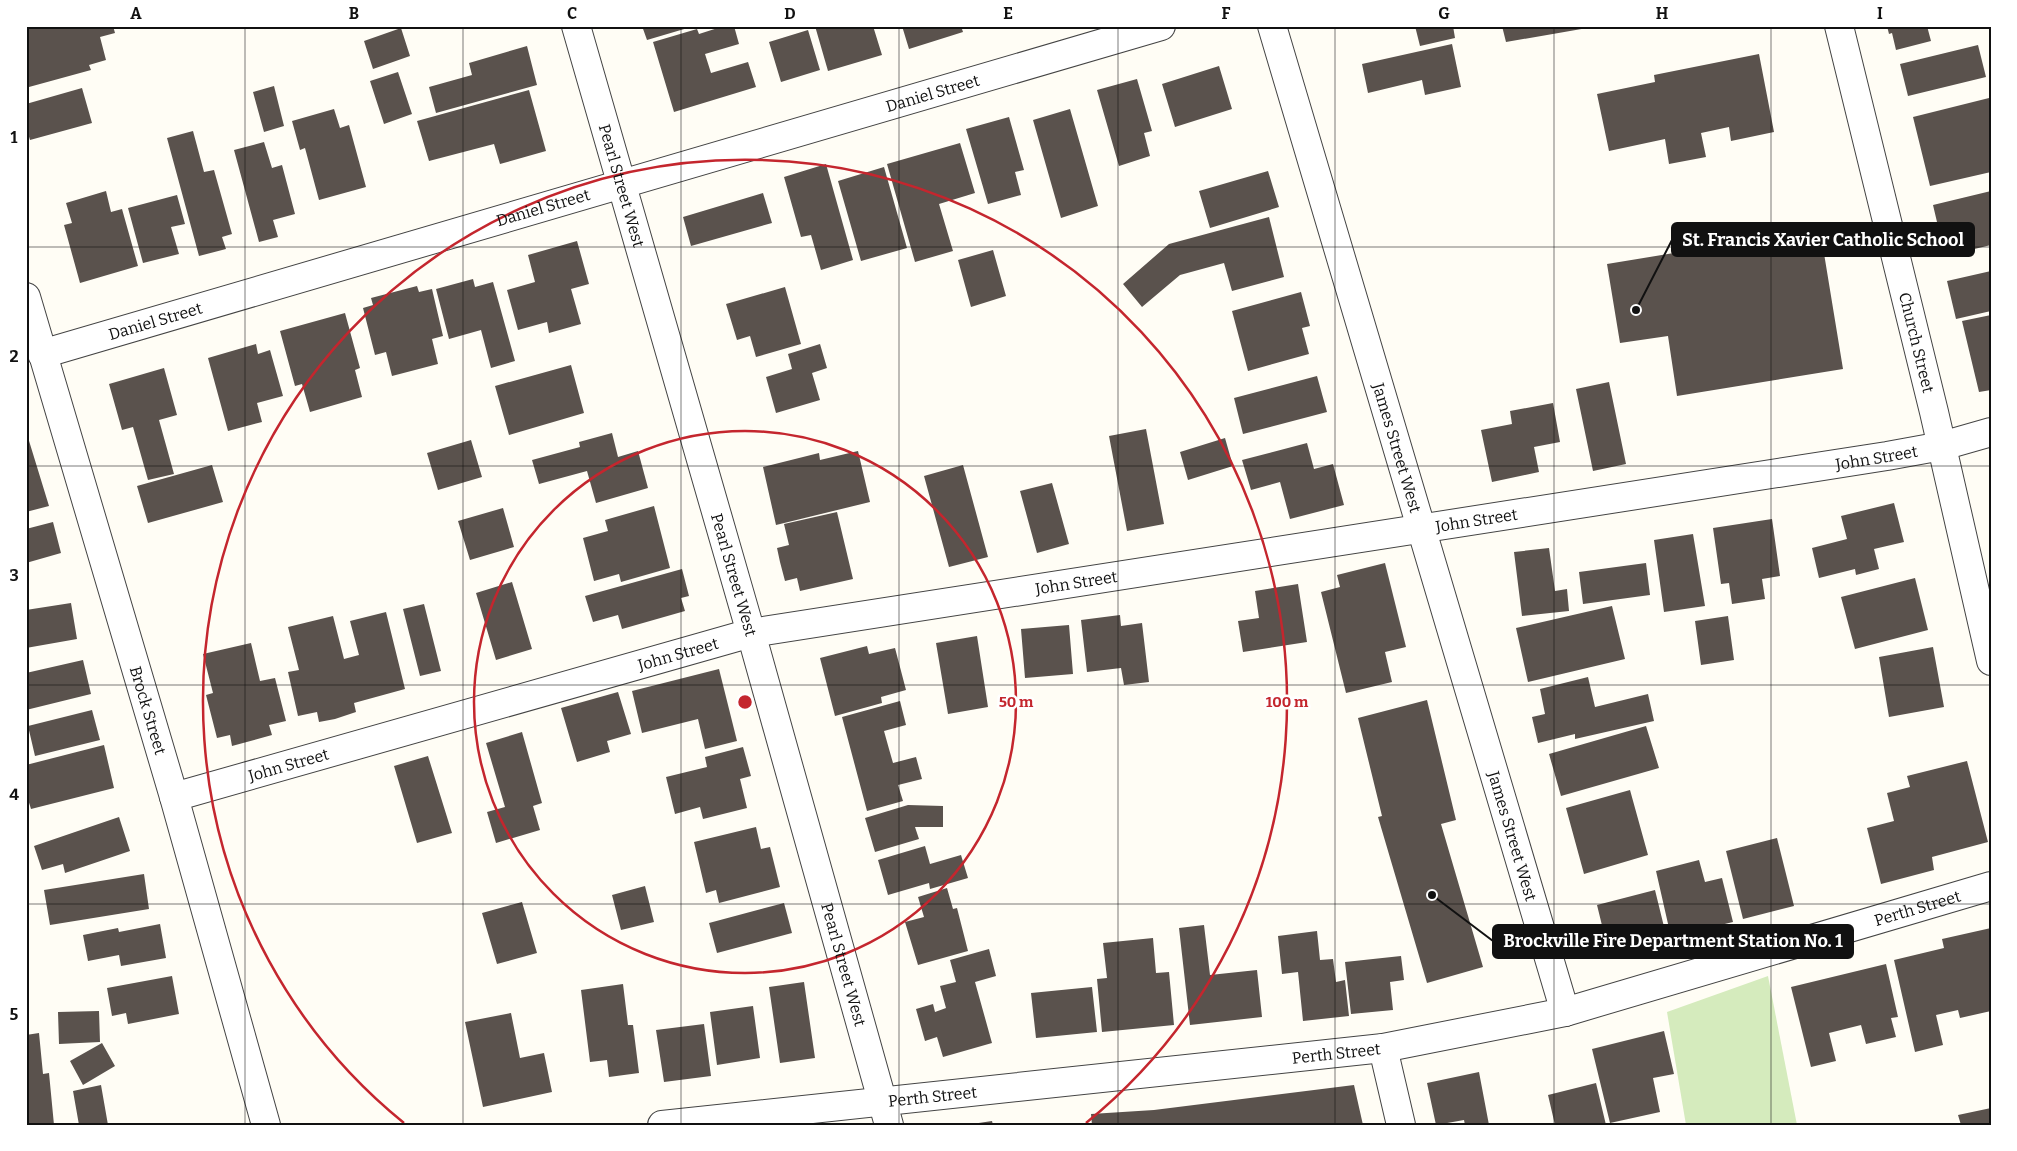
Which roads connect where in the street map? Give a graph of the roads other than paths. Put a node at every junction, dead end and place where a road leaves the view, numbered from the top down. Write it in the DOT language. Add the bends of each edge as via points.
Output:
graph roads {
  1 [pos="576,26"];
  2 [pos="1161,26"];
  3 [pos="1272,26"];
  4 [pos="1839,26"];
  5 [pos="621,184"];
  6 [pos="26,298"];
  7 [pos="42,354"];
  8 [pos="1991,432"];
  9 [pos="1942,446"];
  10 [pos="1420,528"];
  11 [pos="751,633"];
  12 [pos="1991,661"];
  13 [pos="174,797"];
  14 [pos="1991,886"];
  15 [pos="1565,1012"];
  16 [pos="1383,1048"];
  17 [pos="886,1113"];
  18 [pos="266,1125"];
  19 [pos="662,1125"];
  20 [pos="1401,1125"];
  1 -- 5 [label="street, Pearl Street West"];
  2 -- 5 [label="street, Daniel Street"];
  3 -- 10 [label="street, James Street West"];
  4 -- 9 [label="street, Church Street"];
  5 -- 7 [label="street, Daniel Street"];
  5 -- 11 [label="street, Pearl Street West"];
  6 -- 7 [label="street, Brock Street"];
  7 -- 13 [label="street, Brock Street"];
  8 -- 9 [label="street, John Street"];
  9 -- 10 [label="street, John Street"];
  9 -- 12 [label="street, Church Street"];
  10 -- 11 [label="street, John Street"];
  10 -- 15 [label="street, James Street West"];
  11 -- 13 [label="street, John Street"];
  11 -- 17 [label="street, Pearl Street West"];
  13 -- 18 [label="street, Brock Street"];
  14 -- 15 [label="street, Perth Street"];
  15 -- 16 [label="street, Perth Street"];
  16 -- 17 [label="street, Perth Street"];
  16 -- 20 [label="street"];
  17 -- 19 [label="street, Perth Street"];
}
